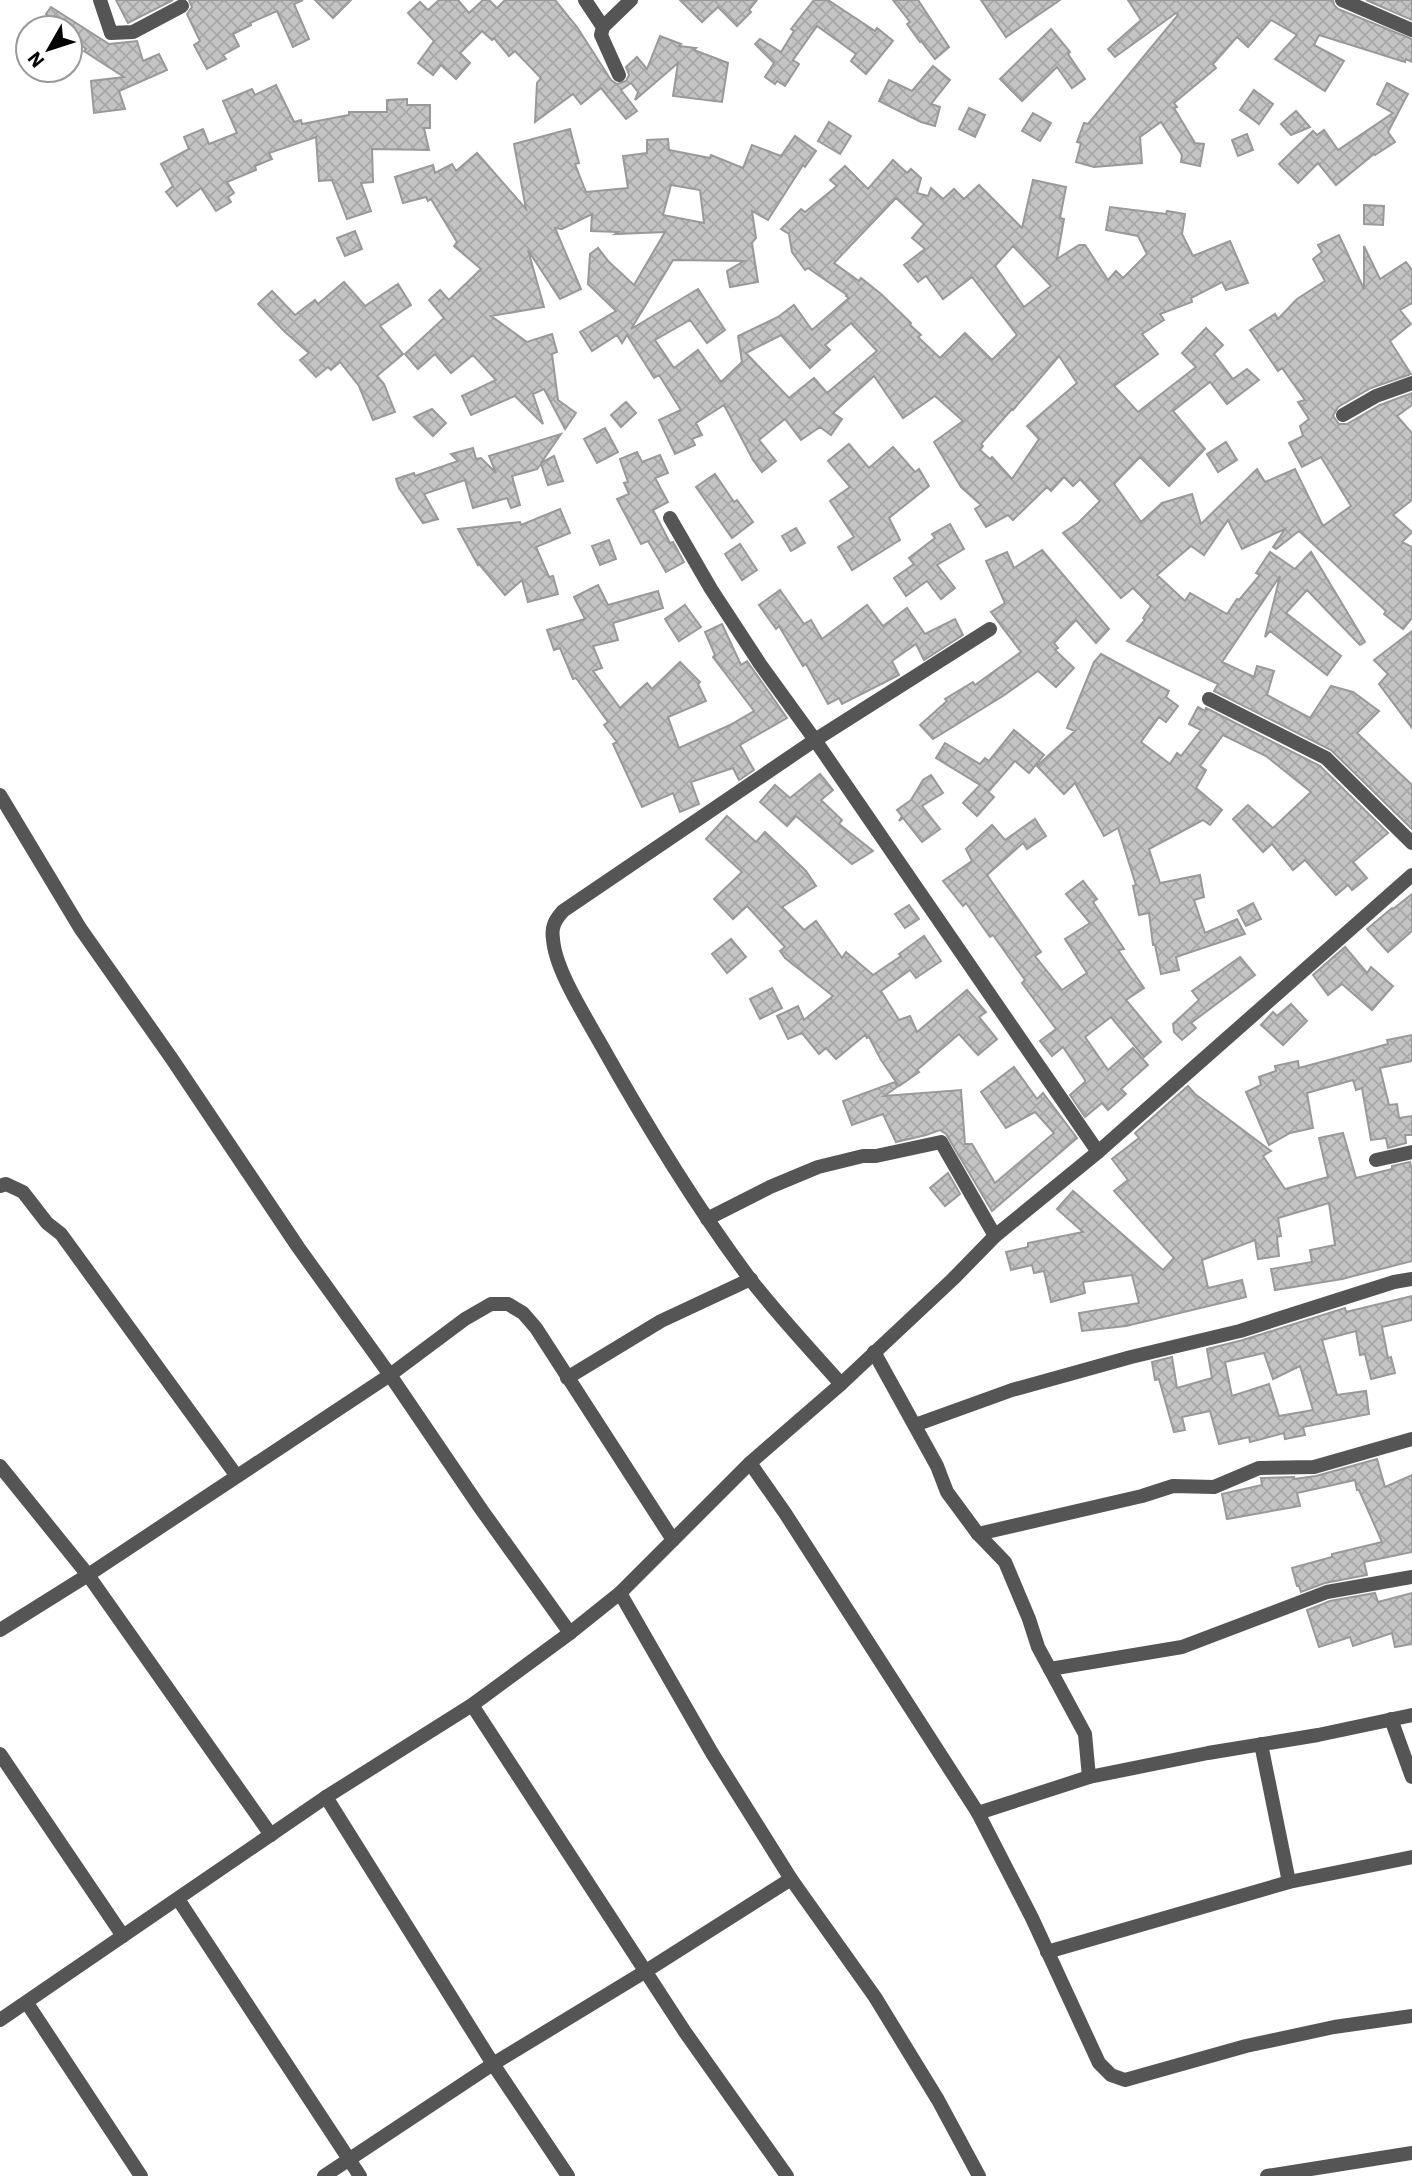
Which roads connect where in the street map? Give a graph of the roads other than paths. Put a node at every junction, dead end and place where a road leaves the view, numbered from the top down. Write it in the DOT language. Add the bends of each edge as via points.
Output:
graph roads {
  1 [pos="100,0"];
  2 [pos="585,0"];
  3 [pos="631,0"];
  4 [pos="1342,0"];
  5 [pos="182,6"];
  6 [pos="603,27"];
  7 [pos="1412,30"];
  8 [pos="619,75"];
  9 [pos="1412,383"];
  10 [pos="1343,415"];
  11 [pos="670,518"];
  12 [pos="990,629"];
  13 [pos="1209,699"];
  14 [pos="815,740"];
  15 [pos="0,795"];
  16 [pos="1412,843"];
  17 [pos="1412,875"];
  18 [pos="1098,1152"];
  19 [pos="1412,1152"];
  20 [pos="1376,1160"];
  21 [pos="0,1186"];
  22 [pos="707,1219"];
  23 [pos="995,1236"];
  24 [pos="751,1279"];
  25 [pos="1412,1279"];
  26 [pos="874,1352"];
  27 [pos="390,1375"];
  28 [pos="567,1378"];
  29 [pos="841,1384"];
  30 [pos="915,1424"];
  31 [pos="1412,1439"];
  32 [pos="750,1463"];
  33 [pos="0,1466"];
  34 [pos="236,1475"];
  35 [pos="978,1534"];
  36 [pos="673,1540"];
  37 [pos="88,1575"];
  38 [pos="1412,1577"];
  39 [pos="620,1593"];
  40 [pos="0,1630"];
  41 [pos="569,1633"];
  42 [pos="1050,1669"];
  43 [pos="472,1705"];
  44 [pos="1412,1715"];
  45 [pos="1391,1719"];
  46 [pos="1261,1744"];
  47 [pos="0,1754"];
  48 [pos="1089,1777"];
  49 [pos="1412,1777"];
  50 [pos="326,1797"];
  51 [pos="978,1813"];
  52 [pos="271,1835"];
  53 [pos="1412,1857"];
  54 [pos="791,1879"];
  55 [pos="1289,1882"];
  56 [pos="178,1899"];
  57 [pos="123,1936"];
  58 [pos="1047,1952"];
  59 [pos="646,1972"];
  60 [pos="27,2003"];
  61 [pos="1412,2016"];
  62 [pos="0,2020"];
  63 [pos="493,2064"];
  64 [pos="1412,2153"];
  65 [pos="349,2160"];
  66 [pos="141,2176"];
  67 [pos="324,2176"];
  68 [pos="360,2176"];
  69 [pos="568,2176"];
  70 [pos="787,2176"];
  71 [pos="979,2176"];
  72 [pos="1267,2176"];
  1 -- 5 [label="street" via="111,33 133,32"];
  2 -- 6 [label="street"];
  3 -- 6 [label="street"];
  4 -- 7 [label="street"];
  6 -- 8 [label="street" via="601,36"];
  9 -- 10 [label="street"];
  11 -- 14 [label="street" via="753,653"];
  12 -- 14 [label="street"];
  13 -- 16 [label="street" via="1326,758"];
  14 -- 18 [label="street"];
  14 -- 22 [label="street" via="554,920 552,941 557,959 579,1006"];
  15 -- 27 [label="street" via="80,928"];
  17 -- 18 [label="street"];
  18 -- 23 [label="street"];
  19 -- 20 [label="street"];
  21 -- 34 [label="street" via="23,1192 61,1234"];
  22 -- 23 [label="street" via="818,1167 941,1142"];
  22 -- 24 [label="street"];
  23 -- 26 [label="street"];
  24 -- 28 [label="street" via="661,1321"];
  24 -- 29 [label="street"];
  25 -- 30 [label="street" via="1240,1331 1012,1390"];
  26 -- 29 [label="street"];
  26 -- 30 [label="street"];
  27 -- 28 [label="street" via="465,1319 491,1304 508,1304 537,1328"];
  27 -- 34 [label="street"];
  27 -- 41 [label="street"];
  28 -- 36 [label="street"];
  29 -- 32 [label="street"];
  30 -- 35 [label="street" via="947,1492"];
  31 -- 35 [label="street" via="1314,1467 1258,1468 1214,1487 1173,1486"];
  32 -- 36 [label="street"];
  32 -- 51 [label="street"];
  33 -- 37 [label="street"];
  34 -- 37 [label="street"];
  35 -- 42 [label="street" via="1006,1562"];
  36 -- 39 [label="street"];
  37 -- 40 [label="street"];
  37 -- 52 [label="street"];
  38 -- 42 [label="street" via="1327,1592 1182,1647"];
  39 -- 41 [label="street"];
  39 -- 54 [label="street"];
  41 -- 43 [label="street"];
  42 -- 48 [label="street" via="1085,1734"];
  43 -- 50 [label="street"];
  43 -- 59 [label="street"];
  44 -- 45 [label="street"];
  45 -- 46 [label="street"];
  45 -- 49 [label="street"];
  46 -- 48 [label="street"];
  46 -- 55 [label="street"];
  47 -- 57 [label="street"];
  48 -- 51 [label="street"];
  50 -- 52 [label="street"];
  50 -- 63 [label="street"];
  51 -- 58 [label="street"];
  52 -- 56 [label="street"];
  53 -- 55 [label="street"];
  54 -- 59 [label="street"];
  54 -- 71 [label="street" via="875,1997"];
  55 -- 58 [label="street"];
  56 -- 57 [label="street"];
  56 -- 65 [label="street"];
  57 -- 60 [label="street"];
  58 -- 61 [label="street" via="1099,2063 1125,2080 1321,2029"];
  59 -- 63 [label="street"];
  59 -- 70 [label="street"];
  60 -- 62 [label="street"];
  60 -- 66 [label="street"];
  63 -- 65 [label="street"];
  63 -- 69 [label="street"];
  64 -- 72 [label="street"];
  65 -- 67 [label="street"];
  65 -- 68 [label="street"];
}
